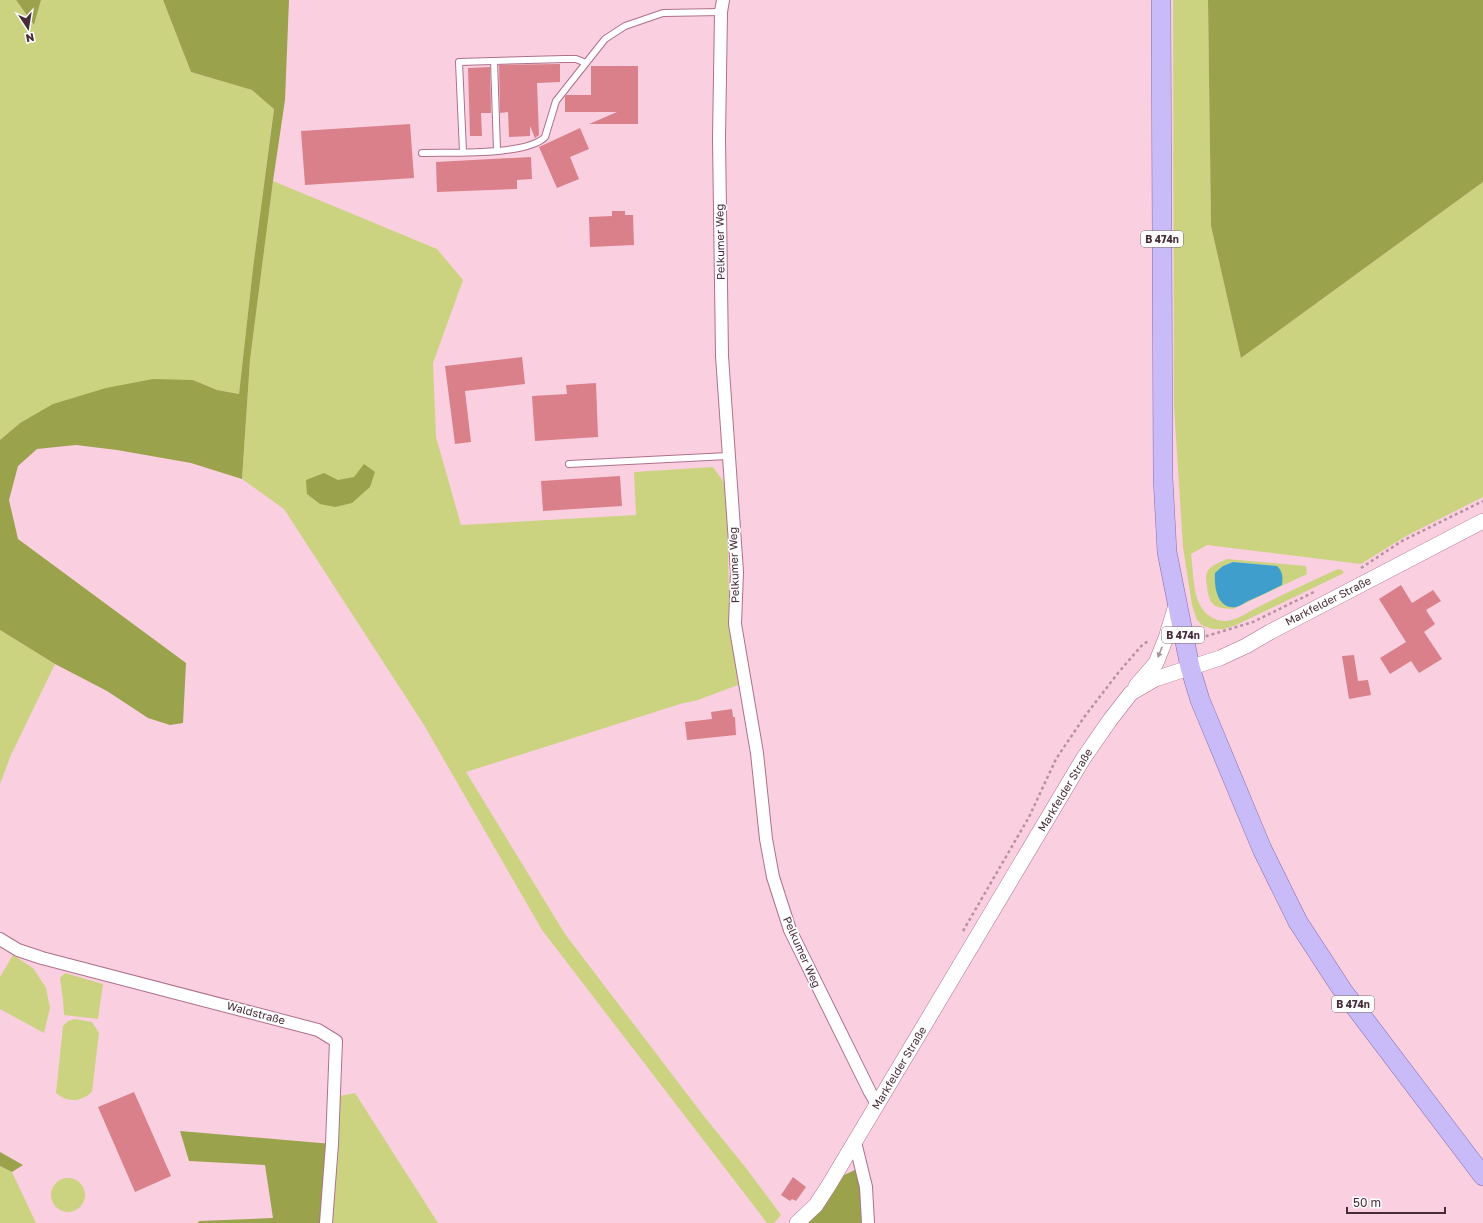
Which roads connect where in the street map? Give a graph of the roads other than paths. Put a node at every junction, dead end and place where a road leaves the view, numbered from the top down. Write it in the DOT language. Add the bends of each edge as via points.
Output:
graph roads {
  1 [pos="1161,0"];
  2 [pos="722,6"];
  3 [pos="494,61"];
  4 [pos="586,63"];
  5 [pos="497,150"];
  6 [pos="463,152"];
  7 [pos="422,153"];
  8 [pos="728,456"];
  9 [pos="569,464"];
  10 [pos="1483,521"];
  11 [pos="1177,602"];
  12 [pos="1190,667"];
  13 [pos="1131,693"];
  14 [pos="0,939"];
  15 [pos="877,1104"];
  16 [pos="855,1142"];
  17 [pos="1483,1176"];
  18 [pos="326,1223"];
  19 [pos="797,1223"];
  20 [pos="868,1223"];
  1 -- 11 [label="main road, B 474n" via="1163,486 1167,552"];
  2 -- 4 [label="lane" via="663,13 625,26 605,39"];
  2 -- 8 [label="street, Pelkumer Weg" via="719,138 722,356"];
  3 -- 4 [label="lane" via="573,59"];
  3 -- 5 [label="lane"];
  3 -- 6 [label="lane" via="459,62"];
  4 -- 5 [label="lane" via="556,101 543,139 528,146"];
  5 -- 6 [label="lane"];
  6 -- 7 [label="lane"];
  8 -- 9 [label="lane"];
  8 -- 15 [label="street, Pelkumer Weg" via="737,572 735,624 756,747 766,839 773,877 790,930"];
  10 -- 12 [label="street, Markfelder Straße" via="1246,646 1220,658"];
  11 -- 12 [label="main road, B 474n"];
  11 -- 13 [label="street, one-way" via="1156,663"];
  12 -- 13 [label="street, Markfelder Straße" via="1156,679"];
  12 -- 17 [label="main road, B 474n" via="1200,700 1248,818 1298,922 1343,991"];
  13 -- 15 [label="street, Markfelder Straße" via="1083,759"];
  14 -- 18 [label="street, Waldstraße" via="18,950 42,958 318,1030 336,1041"];
  15 -- 16 [label="street, Markfelder Straße"];
  16 -- 19 [label="street, Markfelder Straße" via="816,1205"];
  16 -- 20 [label="street" via="866,1187"];
}
